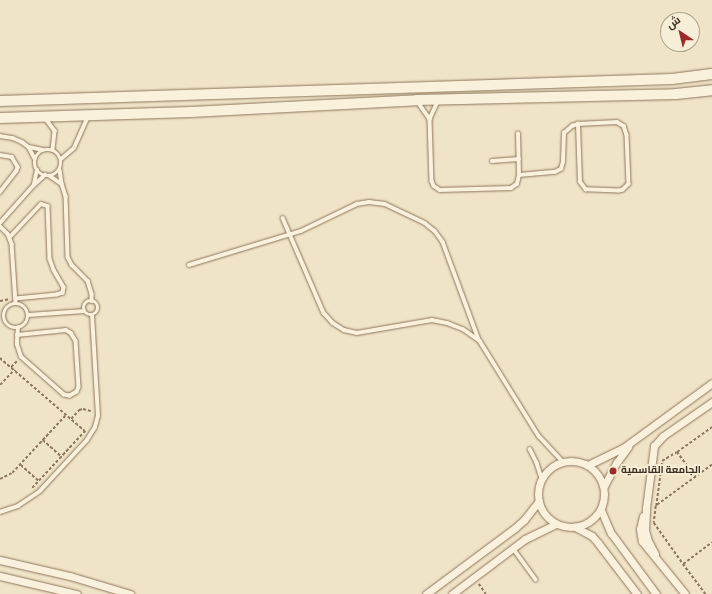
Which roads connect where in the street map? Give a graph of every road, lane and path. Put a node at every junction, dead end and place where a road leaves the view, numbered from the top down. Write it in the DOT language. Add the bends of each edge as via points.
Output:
graph roads {
  1 [pos="712,74"];
  2 [pos="712,90"];
  3 [pos="417,100"];
  4 [pos="439,100"];
  5 [pos="0,101"];
  6 [pos="91,114"];
  7 [pos="40,116"];
  8 [pos="0,118"];
  9 [pos="430,119"];
  10 [pos="578,124"];
  11 [pos="518,134"];
  12 [pos="0,136"];
  13 [pos="28,147"];
  14 [pos="43,150"];
  15 [pos="53,150"];
  16 [pos="0,155"];
  17 [pos="35,159"];
  18 [pos="62,159"];
  19 [pos="519,159"];
  20 [pos="492,161"];
  21 [pos="37,170"];
  22 [pos="60,170"];
  23 [pos="45,175"];
  24 [pos="519,175"];
  25 [pos="50,176"];
  26 [pos="34,184"];
  27 [pos="62,184"];
  28 [pos="0,193"];
  29 [pos="283,218"];
  30 [pos="0,223"];
  31 [pos="0,226"];
  32 [pos="291,234"];
  33 [pos="10,237"];
  34 [pos="189,265"];
  35 [pos="16,298"];
  36 [pos="0,301"];
  37 [pos="92,301"];
  38 [pos="16,303"];
  39 [pos="84,310"];
  40 [pos="29,315"];
  41 [pos="92,316"];
  42 [pos="20,328"];
  43 [pos="29,334"];
  44 [pos="18,335"];
  45 [pos="480,341"];
  46 [pos="21,357"];
  47 [pos="0,358"];
  48 [pos="11,368"];
  49 [pos="14,370"];
  50 [pos="712,383"];
  51 [pos="0,385"];
  52 [pos="712,402"];
  53 [pos="91,414"];
  54 [pos="66,415"];
  55 [pos="71,419"];
  56 [pos="87,427"];
  57 [pos="712,427"];
  58 [pos="84,431"];
  59 [pos="90,436"];
  60 [pos="43,440"];
  61 [pos="633,441"];
  62 [pos="530,449"];
  63 [pos="677,452"];
  64 [pos="61,456"];
  65 [pos="563,462"];
  66 [pos="20,465"];
  67 [pos="588,465"];
  68 [pos="712,466"];
  69 [pos="696,477"];
  70 [pos="542,478"];
  71 [pos="0,479"];
  72 [pos="39,481"];
  73 [pos="604,486"];
  74 [pos="30,490"];
  75 [pos="539,501"];
  76 [pos="656,506"];
  77 [pos="601,510"];
  78 [pos="0,512"];
  79 [pos="556,524"];
  80 [pos="575,527"];
  81 [pos="712,542"];
  82 [pos="513,548"];
  83 [pos="0,560"];
  84 [pos="683,564"];
  85 [pos="0,576"];
  86 [pos="536,580"];
  87 [pos="77,594"];
  88 [pos="130,594"];
  89 [pos="426,594"];
  90 [pos="452,594"];
  91 [pos="637,594"];
  92 [pos="656,594"];
  93 [pos="685,594"];
  94 [pos="706,594"];
  1 -- 5 [label="main road" via="656,80"];
  2 -- 4 [label="main road" via="676,94"];
  3 -- 4 [label="main road"];
  3 -- 6 [label="main road" via="191,112"];
  3 -- 9 [label="lane"];
  4 -- 9 [label="lane"];
  6 -- 7 [label="main road"];
  6 -- 18 [label="lane" via="74,148"];
  7 -- 8 [label="main road"];
  7 -- 15 [label="lane" via="47,120 54,131"];
  9 -- 24 [label="lane" via="432,180 437,188 511,188 517,184"];
  10 -- 10 [label="lane" via="617,122 624,126 630,180 626,188 589,191 583,188 580,182"];
  10 -- 24 [label="lane" via="564,133 561,169 555,172"];
  11 -- 19 [label="lane"];
  12 -- 13 [label="lane" via="12,138"];
  13 -- 14 [label="lane"];
  13 -- 17 [label="lane"];
  14 -- 15 [label="lane"];
  14 -- 17 [label="lane"];
  15 -- 18 [label="lane" via="58,152"];
  16 -- 28 [label="lane" via="12,157 18,167 18,171"];
  17 -- 21 [label="lane"];
  18 -- 22 [label="lane"];
  19 -- 20 [label="lane"];
  19 -- 24 [label="lane"];
  21 -- 23 [label="lane"];
  21 -- 26 [label="lane"];
  22 -- 25 [label="lane"];
  22 -- 27 [label="lane"];
  23 -- 25 [label="lane"];
  23 -- 26 [label="lane"];
  25 -- 27 [label="lane"];
  26 -- 30 [label="lane"];
  27 -- 37 [label="lane" via="66,196 68,257 72,265 88,281"];
  29 -- 32 [label="lane"];
  31 -- 33 [label="lane"];
  32 -- 34 [label="lane"];
  32 -- 45 [label="lane" via="324,313 338,327 350,332 364,332 432,320 454,326"];
  32 -- 45 [label="lane" via="313,226 346,208 369,202 385,204 425,223 443,242"];
  33 -- 35 [label="lane"];
  33 -- 35 [label="lane" via="41,204 48,206 50,259 64,287 63,292 57,295"];
  35 -- 36 [label="path"];
  35 -- 38 [label="lane"];
  37 -- 39 [label="lane" via="86,304"];
  37 -- 41 [label="lane" via="98,308"];
  38 -- 40 [label="lane" via="26,308"];
  38 -- 42 [label="lane" via="6,308 4,315 8,325"];
  39 -- 40 [label="lane"];
  39 -- 41 [label="lane"];
  40 -- 42 [label="lane" via="27,322"];
  41 -- 59 [label="lane" via="98,416"];
  42 -- 43 [label="lane"];
  42 -- 44 [label="lane"];
  43 -- 44 [label="lane"];
  43 -- 46 [label="lane" via="66,330 74,336 79,387 77,392 70,396 62,394"];
  44 -- 46 [label="lane" via="17,345"];
  45 -- 65 [label="lane" via="539,436"];
  46 -- 48 [label="path"];
  47 -- 48 [label="path"];
  48 -- 49 [label="path"];
  49 -- 51 [label="path"];
  49 -- 54 [label="path"];
  50 -- 61 [label="street"];
  52 -- 93 [label="street" via="675,429 660,446 652,465 640,532 645,545"];
  53 -- 55 [label="path" via="89,409 83,409"];
  54 -- 55 [label="path"];
  54 -- 60 [label="path"];
  55 -- 58 [label="path"];
  56 -- 58 [label="path"];
  57 -- 63 [label="path"];
  58 -- 59 [label="path"];
  58 -- 64 [label="path"];
  59 -- 78 [label="lane" via="33,497 14,508"];
  60 -- 64 [label="path"];
  60 -- 66 [label="path"];
  61 -- 67 [label="street"];
  61 -- 73 [label="street" via="617,462"];
  62 -- 70 [label="lane"];
  63 -- 69 [label="path"];
  63 -- 76 [label="path" via="662,461"];
  64 -- 72 [label="path"];
  65 -- 67 [label="street" via="576,461"];
  65 -- 70 [label="street" via="551,468"];
  66 -- 71 [label="path"];
  66 -- 72 [label="path"];
  67 -- 73 [label="street" via="601,478"];
  68 -- 69 [label="path"];
  69 -- 76 [label="path"];
  70 -- 75 [label="street" via="538,489"];
  72 -- 74 [label="path"];
  73 -- 77 [label="street"];
  75 -- 79 [label="street" via="545,514"];
  75 -- 89 [label="street" via="515,528"];
  76 -- 84 [label="path" via="654,523"];
  77 -- 80 [label="street" via="592,520"];
  77 -- 92 [label="street" via="611,533"];
  79 -- 80 [label="street"];
  79 -- 82 [label="street" via="535,533"];
  80 -- 91 [label="street" via="592,536"];
  81 -- 84 [label="path"];
  82 -- 86 [label="lane"];
  82 -- 90 [label="street"];
  83 -- 88 [label="street" via="70,576"];
  84 -- 94 [label="path"];
  85 -- 87 [label="street"];
}
